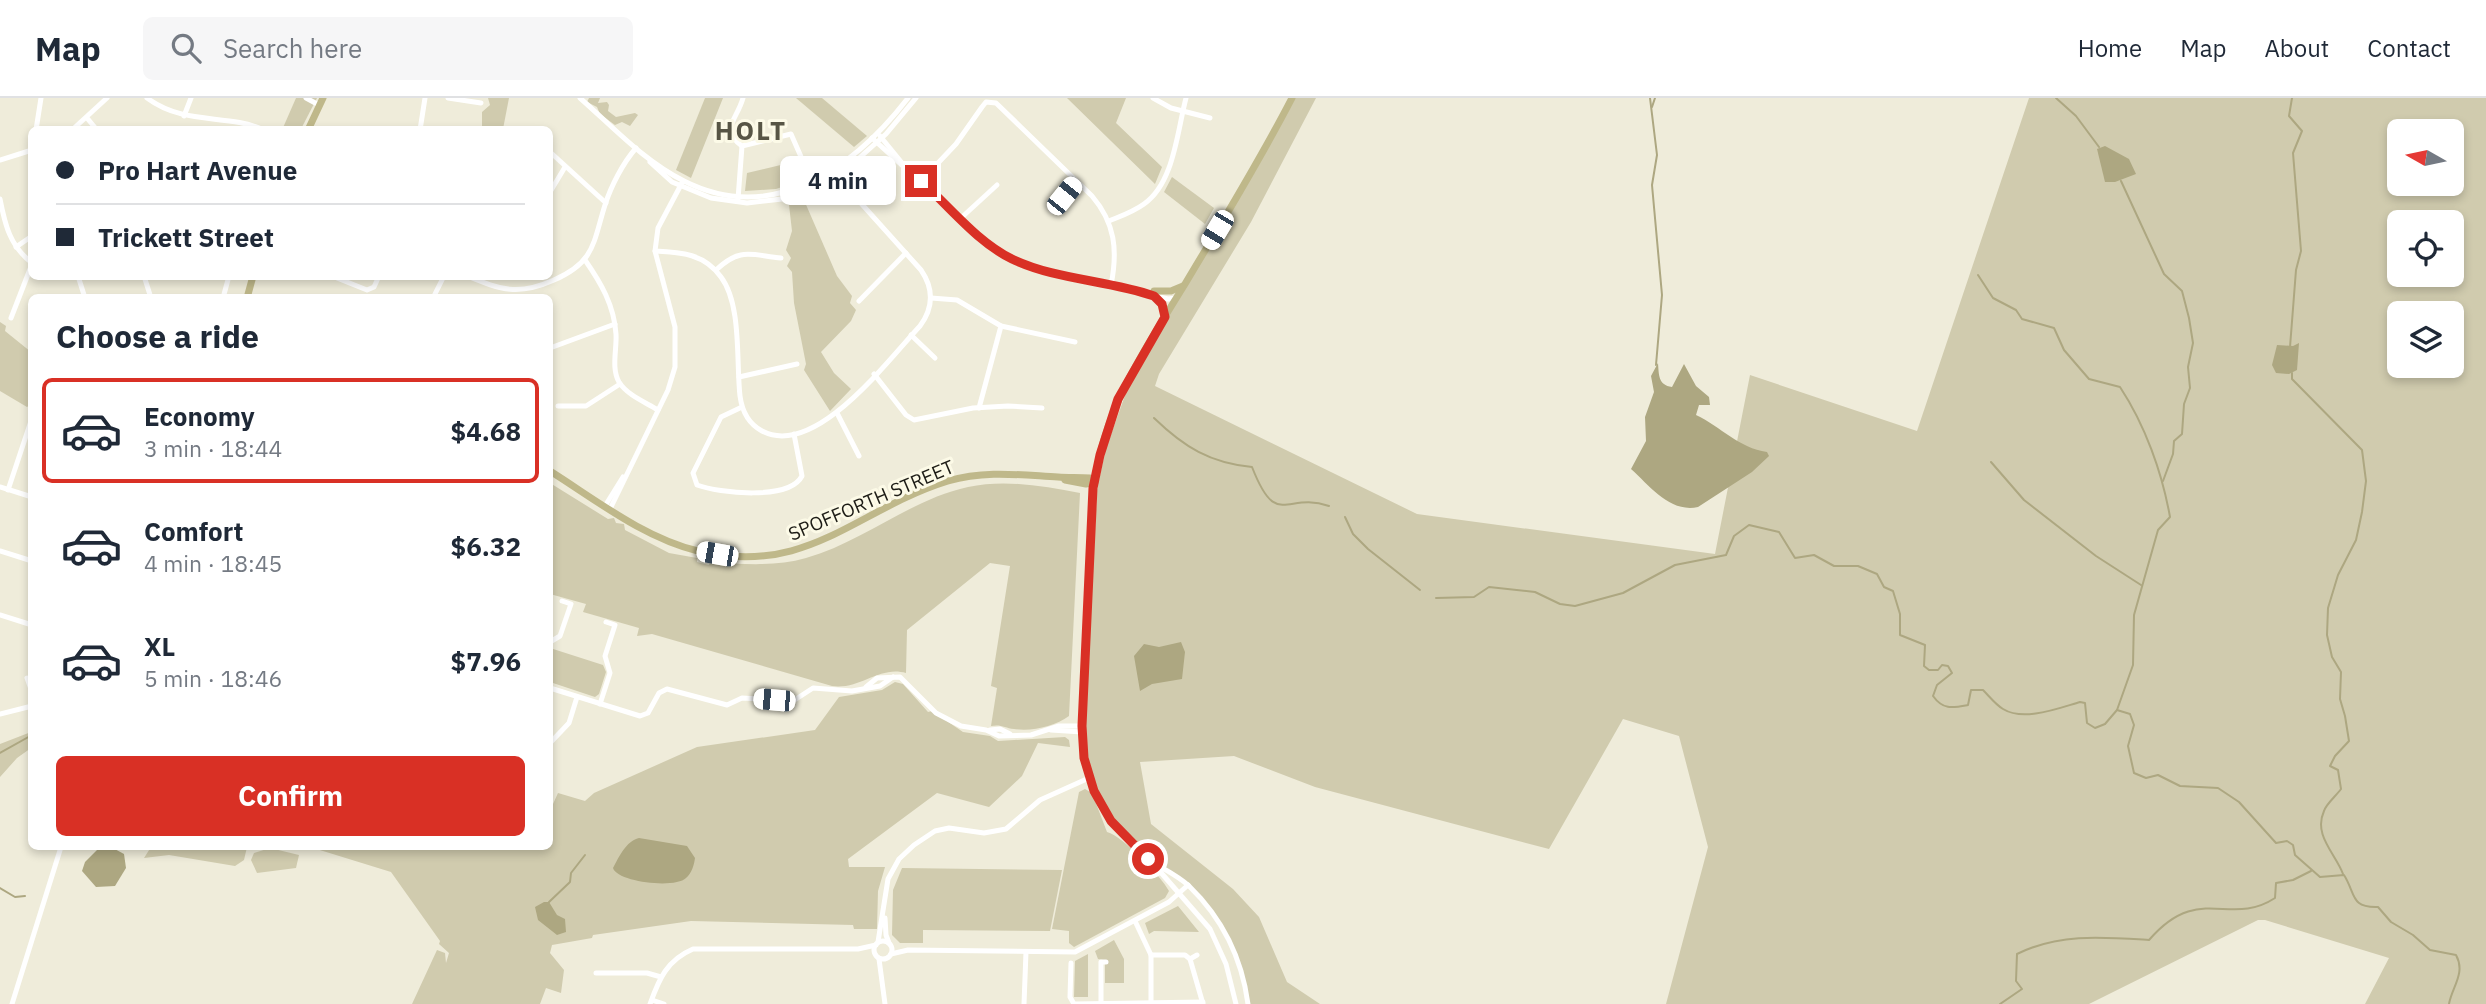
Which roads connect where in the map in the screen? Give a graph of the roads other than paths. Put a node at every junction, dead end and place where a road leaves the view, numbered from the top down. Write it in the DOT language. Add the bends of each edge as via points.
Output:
graph roads {
  1 [pos="41,98"];
  2 [pos="107,98"];
  3 [pos="147,98"];
  4 [pos="191,98"];
  5 [pos="306,98"];
  6 [pos="425,98"];
  7 [pos="448,98"];
  8 [pos="580,98"];
  9 [pos="743,98"];
  10 [pos="908,98"];
  11 [pos="916,98"];
  12 [pos="1153,98"];
  13 [pos="1186,98"];
  14 [pos="1292,98"];
  15 [pos="321,102"];
  16 [pos="481,103"];
  17 [pos="1182,111"];
  18 [pos="184,116"];
  19 [pos="87,118"];
  20 [pos="1210,118"];
  21 [pos="37,126"];
  22 [pos="77,126"];
  23 [pos="94,126"];
  24 [pos="242,126"];
  25 [pos="310,126"];
  26 [pos="421,126"];
  27 [pos="877,138"];
  28 [pos="743,146"];
  29 [pos="636,148"];
  30 [pos="28,151"];
  31 [pos="553,155"];
  32 [pos="0,160"];
  33 [pos="565,167"];
  34 [pos="832,171"];
  35 [pos="838,177"];
  36 [pos="921,181"];
  37 [pos="1076,181"];
  38 [pos="681,183"];
  39 [pos="813,185"];
  40 [pos="997,185"];
  41 [pos="553,187"];
  42 [pos="0,199"];
  43 [pos="738,200"];
  44 [pos="606,203"];
  45 [pos="1052,211"];
  46 [pos="961,218"];
  47 [pos="1109,221"];
  48 [pos="28,239"];
  49 [pos="16,247"];
  50 [pos="655,251"];
  51 [pos="906,253"];
  52 [pos="781,258"];
  53 [pos="28,259"];
  54 [pos="585,260"];
  55 [pos="716,270"];
  56 [pos="28,273"];
  57 [pos="553,279"];
  58 [pos="342,280"];
  59 [pos="377,280"];
  60 [pos="478,280"];
  61 [pos="552,280"];
  62 [pos="1111,285"];
  63 [pos="1183,286"];
  64 [pos="1154,293"];
  65 [pos="931,298"];
  66 [pos="1176,298"];
  67 [pos="859,301"];
  68 [pos="1165,317"];
  69 [pos="10,318"];
  70 [pos="615,324"];
  71 [pos="1001,326"];
  72 [pos="911,335"];
  73 [pos="1075,342"];
  74 [pos="553,347"];
  75 [pos="935,358"];
  76 [pos="797,364"];
  77 [pos="873,374"];
  78 [pos="739,377"];
  79 [pos="620,384"];
  80 [pos="558,406"];
  81 [pos="742,407"];
  82 [pos="979,408"];
  83 [pos="1042,408"];
  84 [pos="658,410"];
  85 [pos="837,413"];
  86 [pos="28,430"];
  87 [pos="794,435"];
  88 [pos="859,456"];
  89 [pos="553,473"];
  90 [pos="1095,482"];
  91 [pos="0,487"];
  92 [pos="8,490"];
  93 [pos="28,497"];
  94 [pos="608,507"];
  95 [pos="0,551"];
  96 [pos="28,560"];
  97 [pos="562,601"];
  98 [pos="571,604"];
  99 [pos="580,606"];
  100 [pos="0,615"];
  101 [pos="606,622"];
  102 [pos="28,624"];
  103 [pos="615,625"];
  104 [pos="624,627"];
  105 [pos="553,640"];
  106 [pos="553,689"];
  107 [pos="577,696"];
  108 [pos="600,704"];
  109 [pos="28,707"];
  110 [pos="0,714"];
  111 [pos="1082,729"];
  112 [pos="553,740"];
  113 [pos="1089,778"];
  114 [pos="60,850"];
  115 [pos="1150,860"];
  116 [pos="1188,885"];
  117 [pos="1179,893"];
  118 [pos="884,912"];
  119 [pos="1135,921"];
  120 [pos="877,944"];
  121 [pos="890,944"];
  122 [pos="858,950"];
  123 [pos="908,950"];
  124 [pos="1027,952"];
  125 [pos="1151,955"];
  126 [pos="1197,955"];
  127 [pos="890,956"];
  128 [pos="878,957"];
  129 [pos="1190,959"];
  130 [pos="1106,962"];
  131 [pos="1071,964"];
  132 [pos="596,973"];
  133 [pos="661,977"];
  134 [pos="883,977"];
  135 [pos="651,1002"];
  136 [pos="1101,1003"];
  137 [pos="1203,1003"];
  138 [pos="12,1004"];
  139 [pos="664,1004"];
  140 [pos="885,1004"];
  141 [pos="1024,1004"];
  142 [pos="1151,1004"];
  143 [pos="1236,1004"];
  144 [pos="1248,1004"];
  1 -- 21 [label="street"];
  2 -- 19 [label="street"];
  3 -- 18 [label="street"];
  4 -- 18 [label="street"];
  5 -- 15 [label="street"];
  6 -- 26 [label="street"];
  7 -- 16 [label="street"];
  8 -- 29 [label="street"];
  9 -- 28 [label="street" via="730,128 732,138"];
  10 -- 27 [label="street"];
  11 -- 27 [label="street"];
  12 -- 17 [label="street"];
  13 -- 17 [label="street"];
  14 -- 63 [label="main road"];
  15 -- 25 [label="main road"];
  17 -- 20 [label="street"];
  17 -- 47 [label="street" via="1161,186 1142,205"];
  18 -- 24 [label="street"];
  19 -- 22 [label="street"];
  19 -- 23 [label="street"];
  27 -- 34 [label="street"];
  27 -- 35 [label="street"];
  27 -- 36 [label="street"];
  28 -- 39 [label="street" via="791,134"];
  28 -- 43 [label="street"];
  29 -- 38 [label="street" via="661,174"];
  29 -- 44 [label="street"];
  30 -- 32 [label="street"];
  31 -- 33 [label="street"];
  33 -- 41 [label="street"];
  33 -- 44 [label="street"];
  34 -- 35 [label="street"];
  34 -- 39 [label="street"];
  35 -- 39 [label="street"];
  35 -- 51 [label="street"];
  36 -- 37 [label="street" via="948,155 989,102 998,105"];
  36 -- 46 [label="street"];
  37 -- 45 [label="street"];
  37 -- 47 [label="street"];
  38 -- 43 [label="street" via="711,198"];
  38 -- 50 [label="street" via="658,228"];
  39 -- 43 [label="street"];
  40 -- 46 [label="street"];
  42 -- 49 [label="street" via="6,229"];
  44 -- 54 [label="street" via="595,245"];
  46 -- 62 [label="street" via="997,250 1024,264"];
  47 -- 62 [label="street" via="1116,249"];
  48 -- 49 [label="street"];
  49 -- 53 [label="street"];
  50 -- 55 [label="street" via="691,255"];
  50 -- 84 [label="street" via="677,341 672,379"];
  51 -- 65 [label="street" via="926,278"];
  51 -- 67 [label="street"];
  52 -- 55 [label="street" via="739,254"];
  54 -- 57 [label="street"];
  54 -- 70 [label="street" via="606,294"];
  55 -- 78 [label="street" via="732,299"];
  56 -- 69 [label="street"];
  58 -- 59 [label="street" via="367,290"];
  60 -- 61 [label="street" via="522,291"];
  62 -- 64 [label="street"];
  63 -- 64 [label="main road"];
  63 -- 66 [label="main road"];
  64 -- 66 [label="street"];
  64 -- 68 [label="main road"];
  65 -- 71 [label="street" via="957,300"];
  65 -- 72 [label="street" via="926,317"];
  66 -- 68 [label="main road"];
  68 -- 90 [label="main road" via="1118,399"];
  70 -- 74 [label="street"];
  70 -- 79 [label="street" via="615,372"];
  71 -- 73 [label="street"];
  71 -- 82 [label="street"];
  72 -- 75 [label="street"];
  72 -- 77 [label="street"];
  76 -- 78 [label="street"];
  77 -- 82 [label="street" via="910,419"];
  77 -- 85 [label="street"];
  78 -- 81 [label="street"];
  79 -- 80 [label="street" via="586,406"];
  79 -- 84 [label="street"];
  81 -- 87 [label="street" via="764,432"];
  81 -- 87 [label="street" via="719,420 693,471 697,485 739,493 795,484 802,476"];
  82 -- 83 [label="street"];
  84 -- 94 [label="street"];
  85 -- 87 [label="street"];
  85 -- 88 [label="street"];
  86 -- 92 [label="street"];
  89 -- 94 [label="main road, SPOFFORTH STREET"];
  90 -- 94 [label="main road, SPOFFORTH STREET" via="998,473 956,479 917,493 830,538 766,555 717,554 678,545"];
  90 -- 111 [label="street"];
  91 -- 92 [label="street"];
  92 -- 93 [label="street"];
  95 -- 96 [label="street"];
  97 -- 98 [label="street"];
  98 -- 99 [label="street"];
  98 -- 105 [label="street" via="560,636"];
  100 -- 102 [label="street"];
  101 -- 103 [label="street"];
  103 -- 104 [label="street"];
  103 -- 108 [label="street" via="605,656 610,673"];
  106 -- 107 [label="street"];
  107 -- 108 [label="street"];
  107 -- 112 [label="street" via="569,723"];
  108 -- 111 [label="street" via="640,716 648,713 656,696 667,689 727,705 743,698 793,701 813,688 842,692 866,687 877,678 893,677 904,679 936,713 961,726 1031,735 1059,726"];
  109 -- 110 [label="street"];
  111 -- 113 [label="street"];
  113 -- 115 [label="street" via="1111,821"];
  113 -- 118 [label="street" via="1046,796 1006,829 985,833 949,828 929,834 894,866 886,884"];
  114 -- 138 [label="street"];
  115 -- 116 [label="street"];
  115 -- 117 [label="street"];
  116 -- 117 [label="street"];
  116 -- 144 [label="street" via="1225,932 1241,970"];
  117 -- 119 [label="street"];
  117 -- 143 [label="street" via="1219,946"];
  118 -- 120 [label="street"];
  118 -- 121 [label="street"];
  119 -- 124 [label="street" via="1075,952"];
  119 -- 125 [label="street"];
  120 -- 121 [label="street"];
  120 -- 122 [label="street"];
  120 -- 128 [label="street"];
  121 -- 123 [label="street"];
  121 -- 127 [label="street"];
  122 -- 128 [label="street"];
  122 -- 133 [label="street" via="702,947 674,959"];
  123 -- 124 [label="street"];
  123 -- 127 [label="street"];
  124 -- 141 [label="street"];
  125 -- 129 [label="street"];
  125 -- 142 [label="street"];
  126 -- 129 [label="street"];
  127 -- 128 [label="street"];
  127 -- 134 [label="street"];
  128 -- 134 [label="street"];
  129 -- 137 [label="street"];
  130 -- 136 [label="street" via="1101,962"];
  131 -- 136 [label="street" via="1074,1004"];
  132 -- 133 [label="street"];
  133 -- 135 [label="street"];
  134 -- 140 [label="street"];
  135 -- 139 [label="street"];
  136 -- 142 [label="street"];
  137 -- 142 [label="street"];
}
